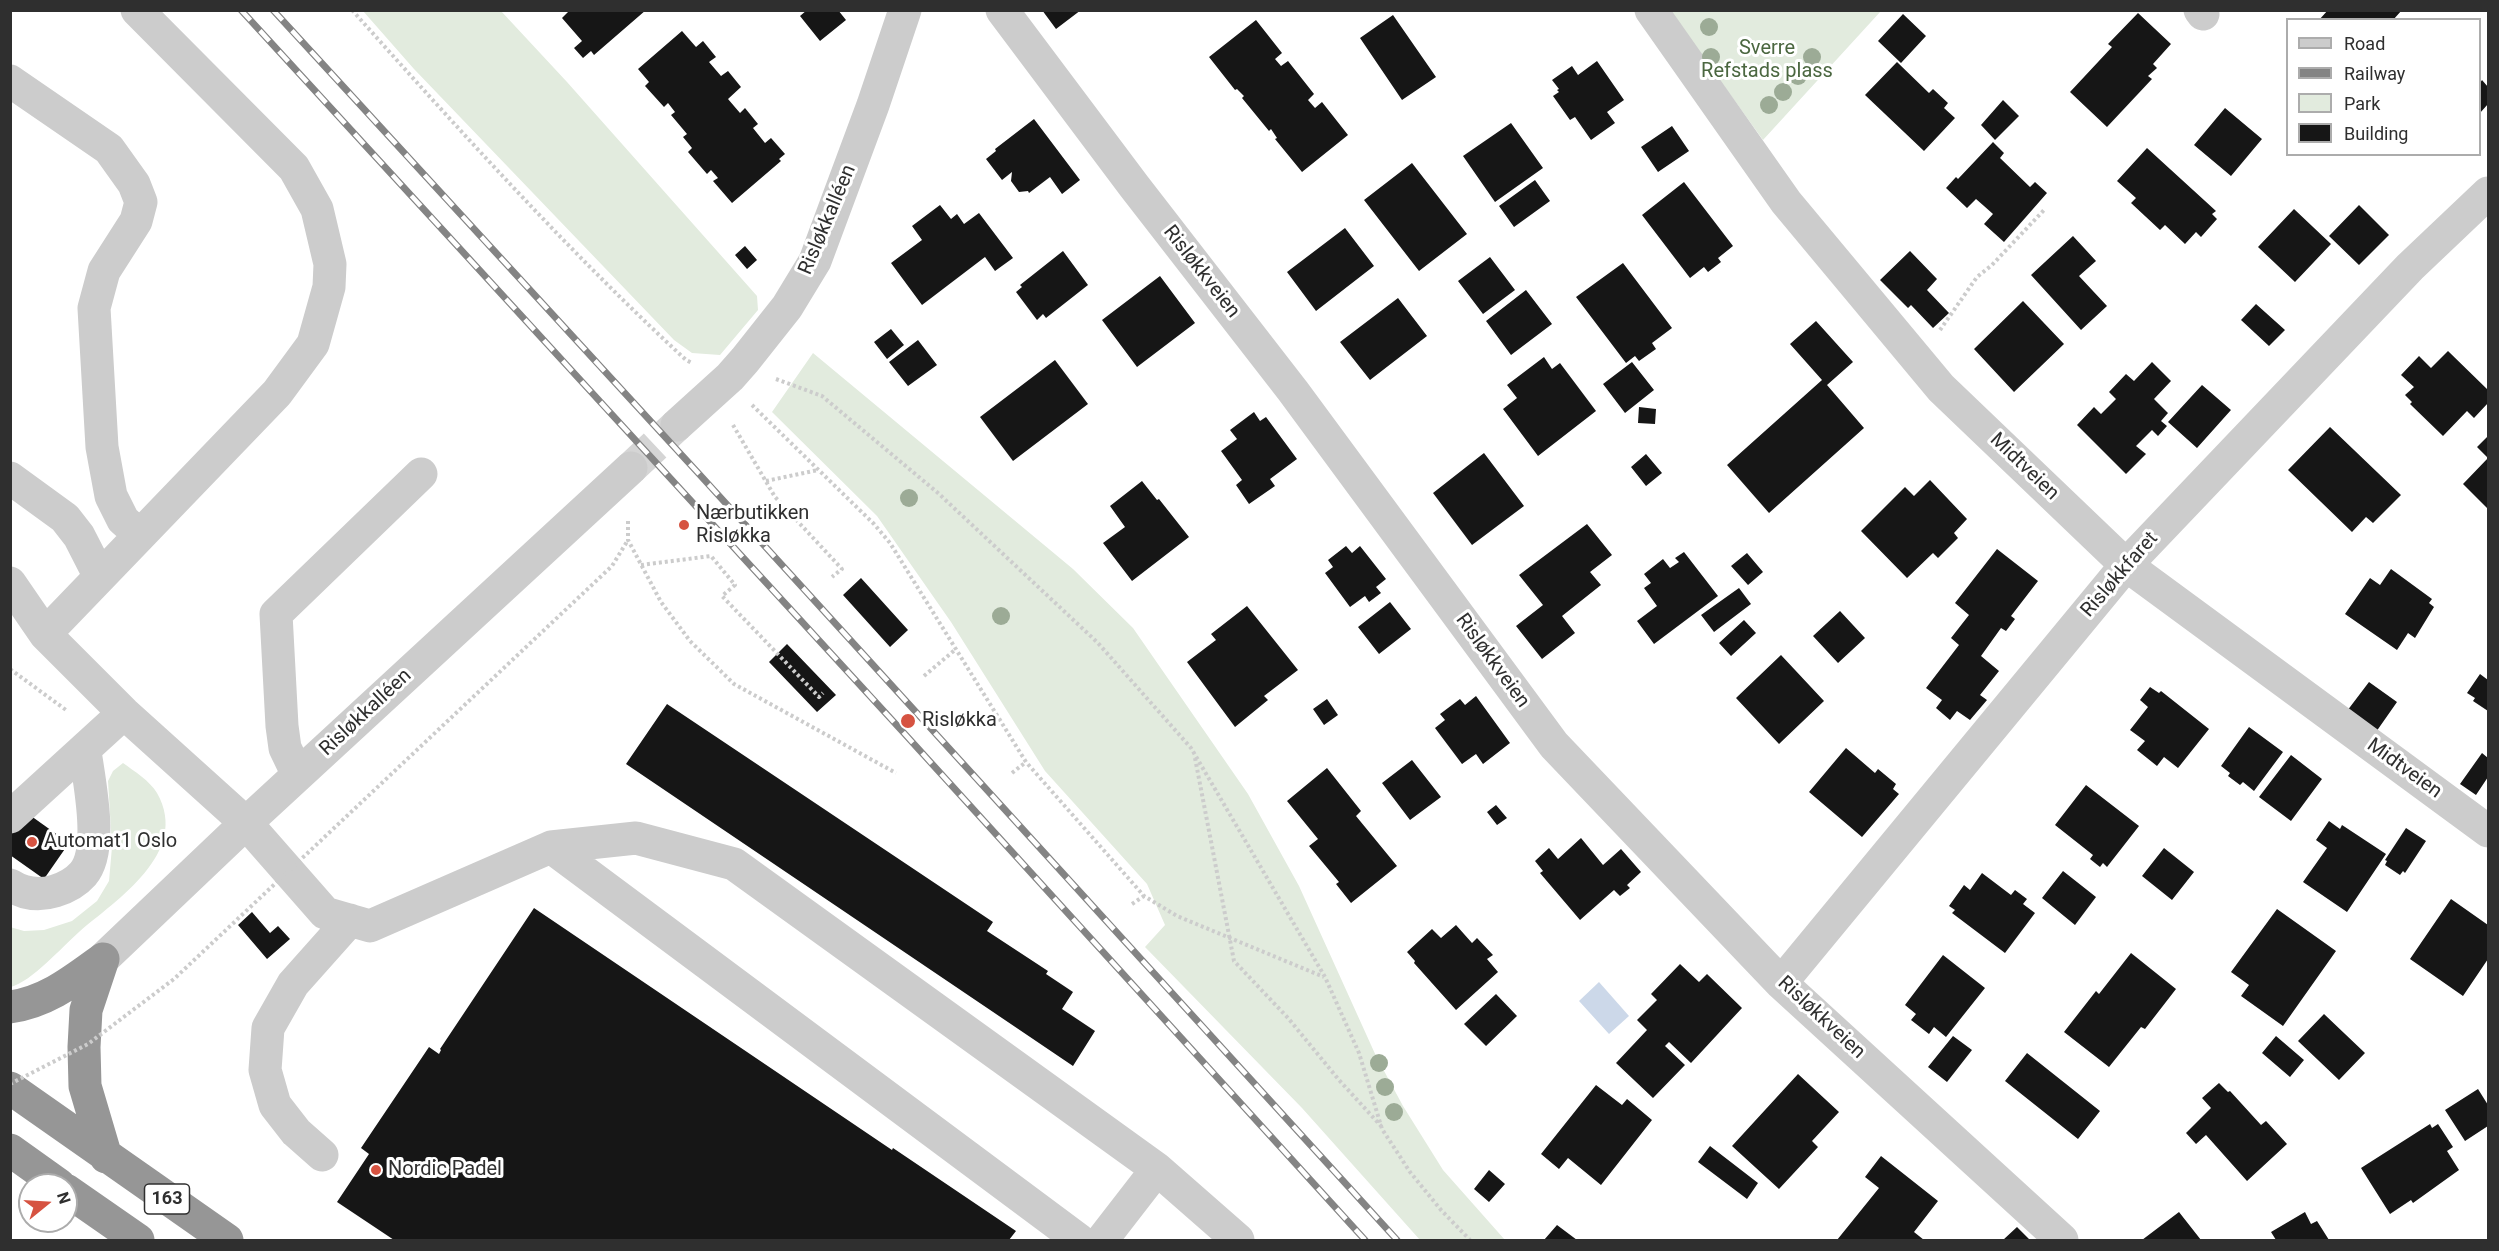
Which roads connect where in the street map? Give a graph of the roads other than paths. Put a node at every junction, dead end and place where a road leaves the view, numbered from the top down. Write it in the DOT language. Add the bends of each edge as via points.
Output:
graph roads {
  1 [pos="137,10"];
  2 [pos="905,10"];
  3 [pos="1002,10"];
  4 [pos="1651,10"];
  5 [pos="10,81"];
  6 [pos="2488,193"];
  7 [pos="677,425"];
  8 [pos="631,468"];
  9 [pos="421,474"];
  10 [pos="10,478"];
  11 [pos="140,536"];
  12 [pos="2126,565"];
  13 [pos="100,577"];
  14 [pos="10,583"];
  15 [pos="10,621"];
  16 [pos="45,634"];
  17 [pos="124,713"];
  18 [pos="93,743"];
  19 [pos="298,775"];
  20 [pos="10,817"];
  21 [pos="246,823"];
  22 [pos="2488,831"];
  23 [pos="551,847"];
  24 [pos="10,885"];
  25 [pos="350,920"];
  26 [pos="103,959"];
  27 [pos="1781,983"];
  28 [pos="10,1007"];
  29 [pos="10,1086"];
  30 [pos="10,1150"];
  31 [pos="322,1155"];
  32 [pos="106,1157"];
  33 [pos="1157,1169"];
  34 [pos="42,1173"];
  35 [pos="78,1198"];
  36 [pos="138,1240"];
  37 [pos="227,1240"];
  38 [pos="1079,1240"];
  39 [pos="1102,1240"];
  40 [pos="1238,1240"];
  41 [pos="2062,1240"];
  1 -- 11 [label="street" via="294,168 317,209 330,264 329,288 313,344 277,393"];
  2 -- 7 [label="street, Risløkkalléen" via="815,261 787,307 729,376"];
  3 -- 27 [label="street, Risløkkveien" via="1293,391 1554,745"];
  4 -- 12 [label="street, Midtveien" via="1786,202 1941,388"];
  5 -- 11 [label="street" via="109,149 134,184 141,202 136,221 104,271 94,308 102,447 111,496 123,520"];
  6 -- 12 [label="street, Risløkkfaret" via="2410,267"];
  8 -- 19 [label="street, Risløkkalléen"];
  9 -- 19 [label="street" via="276,614 285,748"];
  10 -- 13 [label="street" via="65,518"];
  11 -- 13 [label="street"];
  12 -- 22 [label="street, Midtveien"];
  12 -- 27 [label="street, Risløkkfaret"];
  13 -- 16 [label="street"];
  14 -- 16 [label="street"];
  15 -- 16 [label="street"];
  16 -- 17 [label="street"];
  17 -- 18 [label="street"];
  17 -- 21 [label="street"];
  18 -- 20 [label="street"];
  18 -- 24 [label="street" via="93,852 84,873 72,884 54,891 34,894"];
  19 -- 21 [label="street, Risløkkalléen"];
  21 -- 25 [label="street" via="326,913"];
  21 -- 26 [label="street, Risløkkalléen"];
  23 -- 25 [label="street" via="370,926"];
  23 -- 33 [label="street" via="636,838 734,864"];
  23 -- 38 [label="street"];
  25 -- 31 [label="street" via="293,984 268,1028 265,1070 274,1105"];
  26 -- 28 [label="highway" via="59,990"];
  26 -- 32 [label="highway" via="86,1010 84,1047 85,1086"];
  27 -- 41 [label="street, Risløkkveien"];
  29 -- 32 [label="highway, 163"];
  30 -- 34 [label="highway"];
  32 -- 37 [label="highway, 163"];
  33 -- 39 [label="street"];
  33 -- 40 [label="street"];
  35 -- 36 [label="highway, 163"];
}
